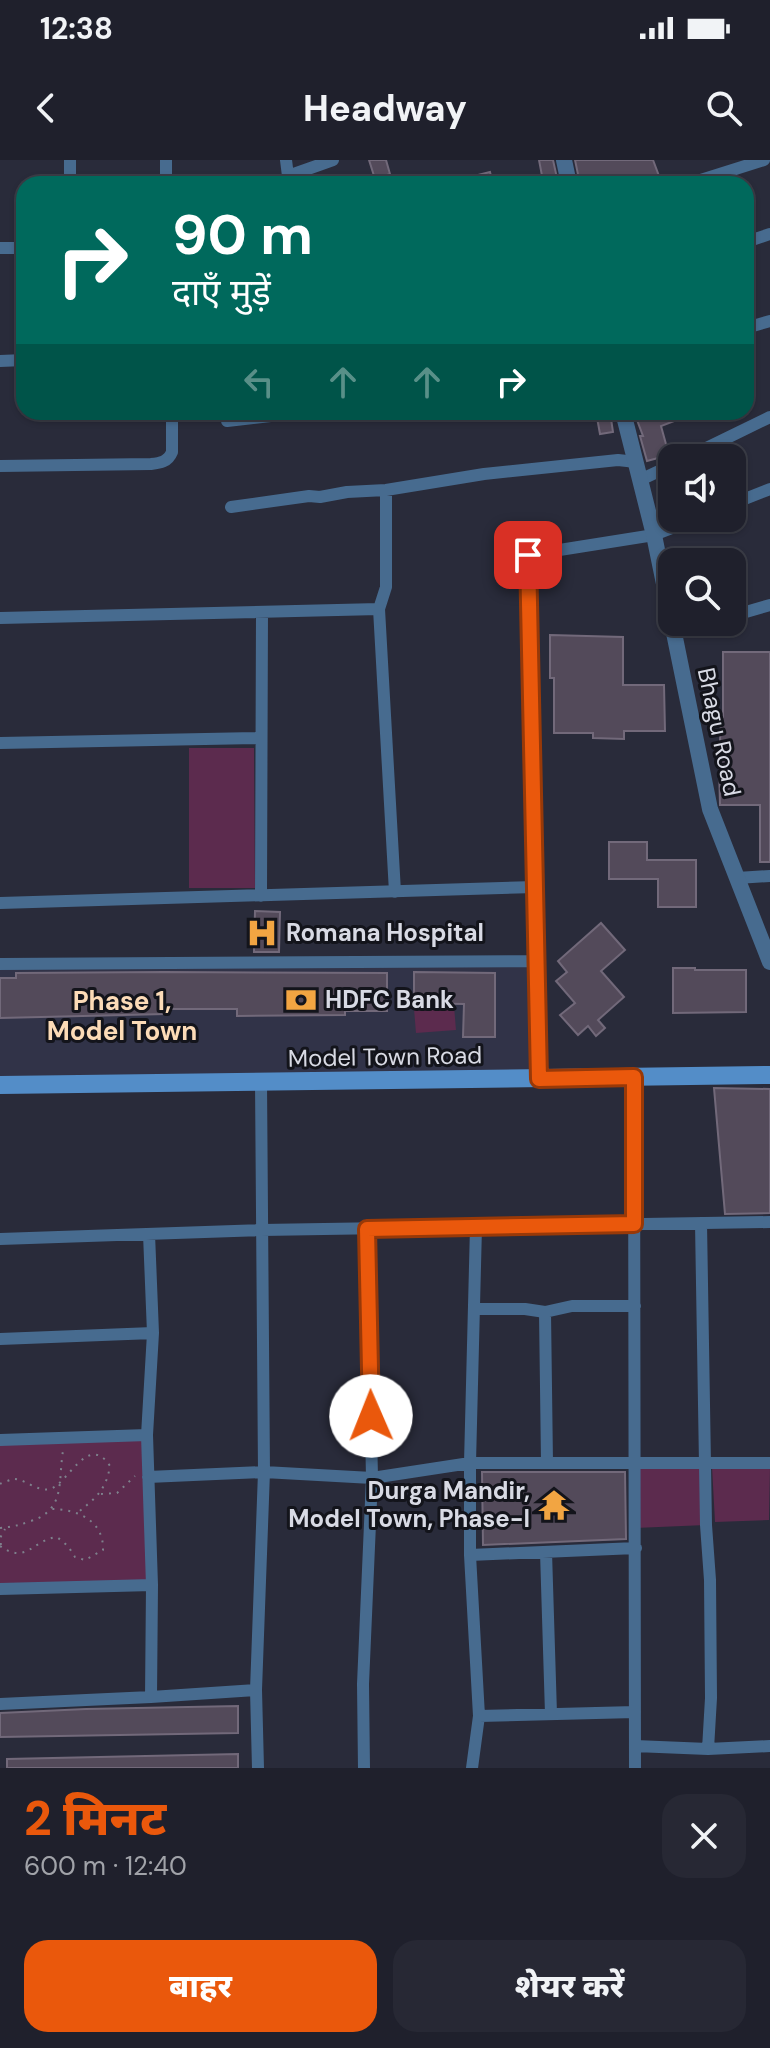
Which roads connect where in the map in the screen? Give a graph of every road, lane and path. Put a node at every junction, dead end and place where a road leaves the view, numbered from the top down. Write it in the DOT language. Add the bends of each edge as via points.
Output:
graph roads {
  1 [pos="286,160"];
  2 [pos="333,160"];
  3 [pos="764,160"];
  4 [pos="713,176"];
  5 [pos="770,417"];
  6 [pos="172,420"];
  7 [pos="236,420"];
  8 [pos="625,420"];
  9 [pos="227,421"];
  10 [pos="715,444"];
  11 [pos="636,462"];
  12 [pos="0,466"];
  13 [pos="658,472"];
  14 [pos="640,480"];
  15 [pos="770,489"];
  16 [pos="386,490"];
  17 [pos="746,498"];
  18 [pos="231,507"];
  19 [pos="662,532"];
  20 [pos="654,535"];
  21 [pos="658,555"];
  22 [pos="770,605"];
  23 [pos="379,609"];
  24 [pos="262,612"];
  25 [pos="746,612"];
  26 [pos="0,618"];
  27 [pos="675,636"];
  28 [pos="260,738"];
  29 [pos="0,743"];
  30 [pos="770,876"];
  31 [pos="737,878"];
  32 [pos="535,887"];
  33 [pos="395,892"];
  34 [pos="261,896"];
  35 [pos="0,903"];
  36 [pos="537,961"];
  37 [pos="770,962"];
  38 [pos="0,964"];
  39 [pos="770,1075"];
  40 [pos="634,1077"];
  41 [pos="539,1079"];
  42 [pos="261,1082"];
  43 [pos="0,1085"];
  44 [pos="770,1222"];
  45 [pos="701,1223"];
  46 [pos="634,1224"];
  47 [pos="476,1227"];
  48 [pos="367,1229"];
  49 [pos="262,1230"];
  50 [pos="149,1234"];
  51 [pos="0,1239"];
  52 [pos="635,1306"];
  53 [pos="474,1309"];
  54 [pos="545,1312"];
  55 [pos="153,1333"];
  56 [pos="0,1339"];
  57 [pos="147,1435"];
  58 [pos="66,1438"];
  59 [pos="0,1440"];
  60 [pos="470,1463"];
  61 [pos="547,1463"];
  62 [pos="635,1463"];
  63 [pos="706,1463"];
  64 [pos="770,1463"];
  65 [pos="264,1472"];
  66 [pos="148,1476"];
  67 [pos="372,1478"];
  68 [pos="60,1482"];
  69 [pos="0,1484"];
  70 [pos="100,1493"];
  71 [pos="51,1509"];
  72 [pos="76,1513"];
  73 [pos="0,1528"];
  74 [pos="6,1528"];
  75 [pos="0,1546"];
  76 [pos="636,1548"];
  77 [pos="546,1552"];
  78 [pos="470,1555"];
  79 [pos="152,1585"];
  80 [pos="0,1589"];
  81 [pos="256,1690"];
  82 [pos="151,1697"];
  83 [pos="0,1704"];
  84 [pos="635,1712"];
  85 [pos="551,1714"];
  86 [pos="479,1716"];
  87 [pos="635,1746"];
  88 [pos="770,1746"];
  89 [pos="708,1749"];
  90 [pos="258,1768"];
  91 [pos="364,1768"];
  92 [pos="472,1768"];
  93 [pos="635,1768"];
  1 -- 2 [label="street" via="288,176"];
  3 -- 4 [label="street"];
  5 -- 10 [label="street"];
  6 -- 12 [label="street" via="172,452 164,462"];
  7 -- 9 [label="street"];
  8 -- 11 [label="street, Bhagu Road"];
  11 -- 14 [label="street, Bhagu Road"];
  11 -- 16 [label="street" via="484,474"];
  13 -- 14 [label="street"];
  14 -- 20 [label="street, Bhagu Road"];
  15 -- 17 [label="street"];
  16 -- 18 [label="street"];
  16 -- 23 [label="street" via="386,587"];
  19 -- 20 [label="street"];
  20 -- 21 [label="street, Bhagu Road"];
  20 -- 32 [label="street" via="528,555"];
  22 -- 25 [label="street"];
  23 -- 24 [label="street"];
  23 -- 33 [label="street"];
  24 -- 26 [label="street"];
  24 -- 28 [label="street"];
  27 -- 31 [label="street, Bhagu Road" via="710,809"];
  28 -- 29 [label="street"];
  28 -- 34 [label="street"];
  30 -- 31 [label="street"];
  31 -- 37 [label="street, Bhagu Road"];
  32 -- 33 [label="street"];
  32 -- 36 [label="street"];
  33 -- 34 [label="street"];
  34 -- 35 [label="street"];
  36 -- 38 [label="street"];
  36 -- 41 [label="street"];
  39 -- 40 [label="main road, Model Town Road"];
  40 -- 41 [label="main road, Model Town Road"];
  40 -- 46 [label="street"];
  41 -- 42 [label="main road, Model Town Road"];
  42 -- 43 [label="main road, Model Town Road"];
  42 -- 49 [label="street"];
  44 -- 45 [label="street"];
  45 -- 46 [label="street"];
  45 -- 63 [label="street"];
  46 -- 47 [label="street"];
  46 -- 52 [label="street"];
  47 -- 48 [label="street"];
  47 -- 53 [label="street"];
  48 -- 49 [label="street"];
  48 -- 67 [label="street"];
  49 -- 50 [label="street"];
  49 -- 65 [label="street"];
  50 -- 51 [label="street"];
  50 -- 55 [label="street"];
  52 -- 54 [label="street" via="572,1306"];
  52 -- 62 [label="street"];
  53 -- 54 [label="street"];
  53 -- 60 [label="street"];
  54 -- 61 [label="street"];
  55 -- 56 [label="street"];
  55 -- 57 [label="street"];
  57 -- 58 [label="street"];
  57 -- 66 [label="street"];
  58 -- 59 [label="street"];
  58 -- 68 [label="path"];
  60 -- 61 [label="street"];
  60 -- 67 [label="street"];
  60 -- 78 [label="street"];
  61 -- 62 [label="street"];
  62 -- 63 [label="street"];
  62 -- 76 [label="street"];
  63 -- 64 [label="street"];
  63 -- 89 [label="street"];
  65 -- 66 [label="street"];
  65 -- 67 [label="street"];
  65 -- 81 [label="street"];
  66 -- 70 [label="path" via="134,1476 117,1493"];
  66 -- 79 [label="street"];
  67 -- 91 [label="street"];
  68 -- 69 [label="path" via="50,1489 12,1479"];
  68 -- 70 [label="path" via="84,1458 105,1458 110,1466"];
  68 -- 71 [label="path"];
  70 -- 72 [label="path"];
  71 -- 72 [label="path"];
  71 -- 74 [label="path" via="41,1518"];
  72 -- 75 [label="path" via="94,1524 104,1539 103,1550 85,1560 75,1557 57,1537 21,1553"];
  73 -- 74 [label="path"];
  74 -- 75 [label="path"];
  76 -- 77 [label="street"];
  76 -- 84 [label="street"];
  77 -- 78 [label="street"];
  77 -- 85 [label="street"];
  78 -- 86 [label="street"];
  79 -- 80 [label="street"];
  79 -- 82 [label="street"];
  81 -- 82 [label="street"];
  81 -- 90 [label="street"];
  82 -- 83 [label="street"];
  84 -- 85 [label="street"];
  84 -- 87 [label="street"];
  85 -- 86 [label="street"];
  86 -- 92 [label="street"];
  87 -- 89 [label="street"];
  87 -- 93 [label="street"];
  88 -- 89 [label="street"];
}
